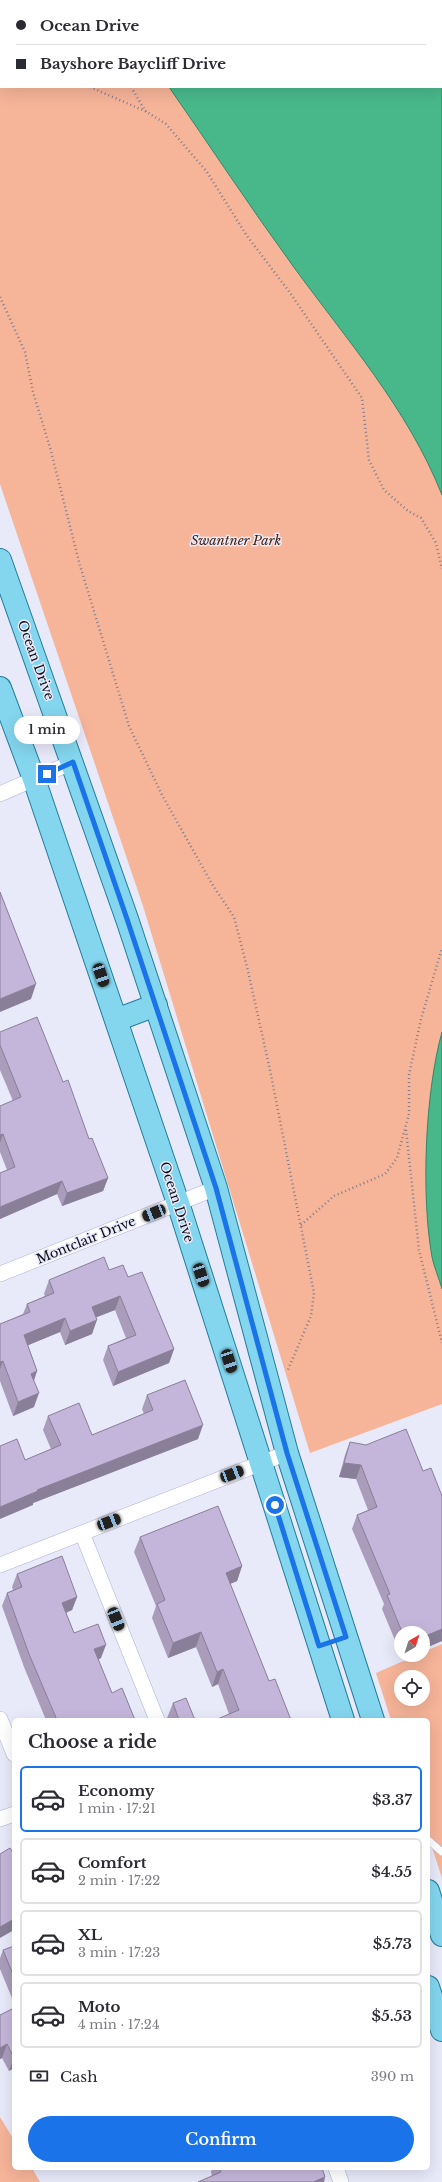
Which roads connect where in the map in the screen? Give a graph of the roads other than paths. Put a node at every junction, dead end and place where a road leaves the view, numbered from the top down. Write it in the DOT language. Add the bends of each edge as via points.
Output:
graph roads {
  1 [pos="0,560"];
  2 [pos="0,688"];
  3 [pos="73,762"];
  4 [pos="34,779"];
  5 [pos="0,794"];
  6 [pos="156,1005"];
  7 [pos="116,1020"];
  8 [pos="216,1188"];
  9 [pos="178,1203"];
  10 [pos="0,1274"];
  11 [pos="287,1453"];
  12 [pos="262,1463"];
  13 [pos="82,1533"];
  14 [pos="0,1565"];
  15 [pos="346,1637"];
  16 [pos="319,1646"];
  17 [pos="155,1718"];
  18 [pos="342,1718"];
  19 [pos="372,1718"];
  20 [pos="0,1720"];
  21 [pos="12,1749"];
  22 [pos="12,1815"];
  23 [pos="0,1820"];
  24 [pos="430,1842"];
  25 [pos="442,1852"];
  26 [pos="430,1897"];
  27 [pos="442,1935"];
  28 [pos="434,1992"];
  29 [pos="442,2030"];
  30 [pos="337,2170"];
  31 [pos="341,2182"];
  1 -- 3 [label="main road, Ocean Drive"];
  2 -- 4 [label="main road, Ocean Drive"];
  3 -- 4 [label="street"];
  3 -- 6 [label="main road, Ocean Drive"];
  4 -- 5 [label="street"];
  4 -- 7 [label="main road, Ocean Drive"];
  6 -- 7 [label="main road"];
  6 -- 8 [label="main road, Ocean Drive"];
  7 -- 9 [label="main road, Ocean Drive"];
  8 -- 9 [label="street, Montclair Drive"];
  8 -- 11 [label="main road, Ocean Drive"];
  9 -- 10 [label="street, Montclair Drive"];
  9 -- 12 [label="main road, Ocean Drive"];
  11 -- 12 [label="street"];
  11 -- 15 [label="main road, Ocean Drive"];
  12 -- 13 [label="street"];
  12 -- 16 [label="main road, Ocean Drive"];
  13 -- 14 [label="street"];
  13 -- 17 [label="street"];
  15 -- 16 [label="main road"];
  15 -- 19 [label="main road, Ocean Drive"];
  16 -- 18 [label="main road, Ocean Drive"];
  20 -- 21 [label="street"];
  22 -- 23 [label="street"];
  24 -- 25 [label="lane"];
  26 -- 27 [label="main road"];
  28 -- 29 [label="main road"];
  30 -- 31 [label="street"];
}
